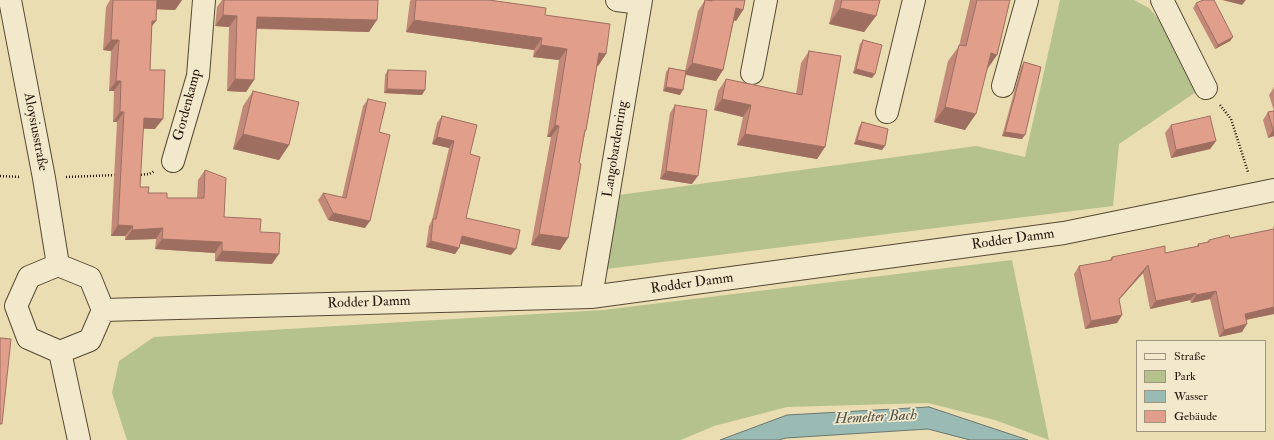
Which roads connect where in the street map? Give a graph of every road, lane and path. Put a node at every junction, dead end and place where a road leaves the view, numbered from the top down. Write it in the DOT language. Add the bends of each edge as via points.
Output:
graph roads {
  1 [pos="10,0"];
  2 [pos="204,0"];
  3 [pos="617,0"];
  4 [pos="766,0"];
  5 [pos="914,0"];
  6 [pos="1027,0"];
  7 [pos="1162,0"];
  8 [pos="641,2"];
  9 [pos="752,73"];
  10 [pos="1003,86"];
  11 [pos="1206,88"];
  12 [pos="887,112"];
  13 [pos="173,161"];
  14 [pos="119,175"];
  15 [pos="134,175"];
  16 [pos="0,176"];
  17 [pos="44,178"];
  18 [pos="1264,192"];
  19 [pos="58,265"];
  20 [pos="591,297"];
  21 [pos="8,305"];
  22 [pos="103,310"];
  23 [pos="60,352"];
  24 [pos="80,440"];
  1 -- 17 [label="street, Aloysiusstraße"];
  2 -- 13 [label="street, Gordenkamp" via="198,76"];
  3 -- 8 [label="street"];
  4 -- 9 [label="street"];
  5 -- 12 [label="street"];
  6 -- 10 [label="street"];
  7 -- 11 [label="street"];
  8 -- 20 [label="street, Langobardenring"];
  11 -- 18 [label="path" via="1231,119"];
  13 -- 15 [label="path" via="149,174"];
  14 -- 17 [label="path"];
  16 -- 17 [label="path"];
  17 -- 19 [label="street, Aloysiusstraße"];
  18 -- 20 [label="street, Rodder Damm" via="1064,233"];
  19 -- 21 [label="street" via="29,277"];
  19 -- 22 [label="street" via="90,278"];
  20 -- 22 [label="street, Rodder Damm"];
  21 -- 23 [label="street" via="28,338"];
  22 -- 23 [label="street" via="90,340"];
  23 -- 24 [label="street"];
}
